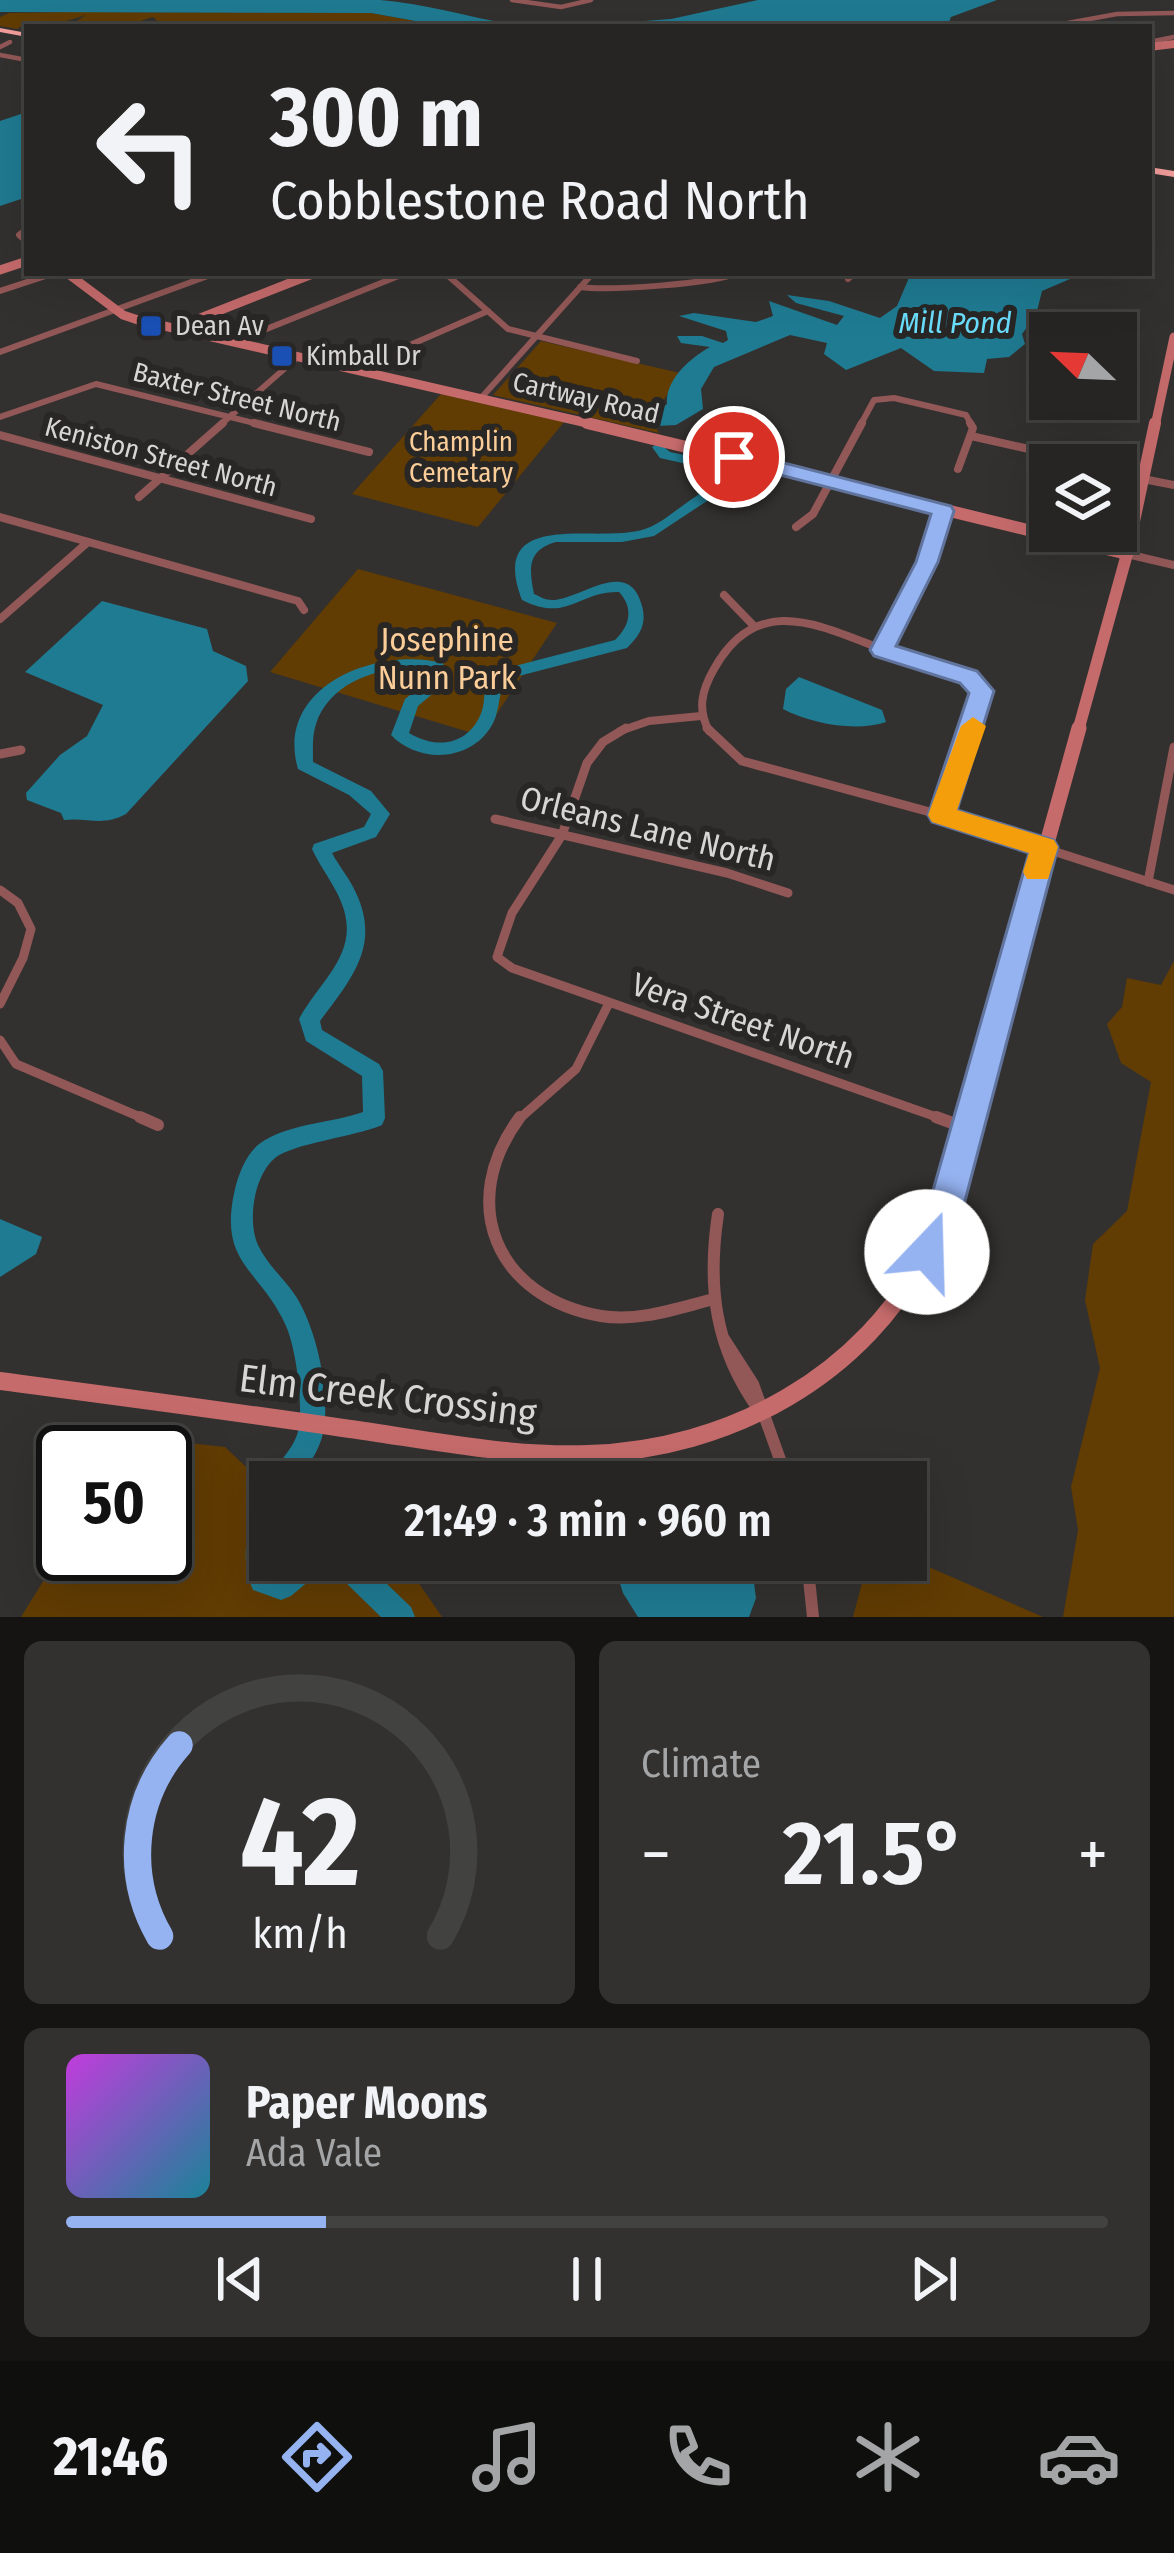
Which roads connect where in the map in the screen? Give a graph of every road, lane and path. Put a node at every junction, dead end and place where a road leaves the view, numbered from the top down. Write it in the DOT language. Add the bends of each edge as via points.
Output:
graph roads {
  1 [pos="512,0"];
  2 [pos="591,0"];
  3 [pos="1174,13"];
  4 [pos="1063,24"];
  5 [pos="10,42"];
  6 [pos="0,51"];
  7 [pos="46,276"];
  8 [pos="71,276"];
  9 [pos="210,276"];
  10 [pos="308,276"];
  11 [pos="399,276"];
  12 [pos="448,276"];
  13 [pos="590,276"];
  14 [pos="733,276"];
  15 [pos="580,287"];
  16 [pos="0,291"];
  17 [pos="117,310"];
  18 [pos="488,311"];
  19 [pos="175,328"];
  20 [pos="536,337"];
  21 [pos="1174,337"];
  22 [pos="234,342"];
  23 [pos="0,352"];
  24 [pos="299,356"];
  25 [pos="637,362"];
  26 [pos="355,369"];
  27 [pos="481,398"];
  28 [pos="1158,404"];
  29 [pos="1171,406"];
  30 [pos="0,417"];
  31 [pos="231,417"];
  32 [pos="0,436"];
  33 [pos="970,436"];
  34 [pos="1029,449"];
  35 [pos="369,452"];
  36 [pos="958,469"];
  37 [pos="161,478"];
  38 [pos="1143,478"];
  39 [pos="829,484"];
  40 [pos="1174,485"];
  41 [pos="139,497"];
  42 [pos="943,511"];
  43 [pos="0,517"];
  44 [pos="311,519"];
  45 [pos="796,527"];
  46 [pos="1029,529"];
  47 [pos="88,542"];
  48 [pos="1120,552"];
  49 [pos="1127,554"];
  50 [pos="1174,565"];
  51 [pos="724,595"];
  52 [pos="304,610"];
  53 [pos="0,619"];
  54 [pos="754,626"];
  55 [pos="882,650"];
  56 [pos="701,716"];
  57 [pos="1174,747"];
  58 [pos="21,750"];
  59 [pos="0,754"];
  60 [pos="941,815"];
  61 [pos="495,819"];
  62 [pos="562,834"];
  63 [pos="1044,847"];
  64 [pos="1148,882"];
  65 [pos="0,890"];
  66 [pos="1174,890"];
  67 [pos="788,893"];
  68 [pos="609,1003"];
  69 [pos="0,1004"];
  70 [pos="0,1040"];
  71 [pos="158,1125"];
  72 [pos="966,1128"];
  73 [pos="718,1214"];
  74 [pos="710,1300"];
  75 [pos="0,1381"];
  76 [pos="762,1414"];
  77 [pos="780,1461"];
  78 [pos="809,1581"];
  79 [pos="813,1617"];
  1 -- 2 [label="street" via="568,7"];
  3 -- 4 [label="street"];
  5 -- 6 [label="street"];
  7 -- 16 [label="street"];
  8 -- 17 [label="main road, Cartway Road"];
  9 -- 17 [label="street"];
  10 -- 19 [label="main road"];
  11 -- 22 [label="street"];
  12 -- 18 [label="street"];
  13 -- 15 [label="street"];
  14 -- 15 [label="street" via="722,284 616,292"];
  15 -- 20 [label="street"];
  17 -- 19 [label="main road, Cartway Road"];
  17 -- 23 [label="street"];
  18 -- 20 [label="street" via="508,329"];
  18 -- 26 [label="street"];
  19 -- 22 [label="main road, Cartway Road"];
  20 -- 25 [label="street"];
  20 -- 27 [label="street"];
  21 -- 28 [label="main road, Elm Creek Crossing"];
  22 -- 24 [label="main road, Cartway Road"];
  24 -- 26 [label="main road, Cartway Road"];
  24 -- 31 [label="street"];
  26 -- 27 [label="main road, Cartway Road"];
  27 -- 39 [label="main road, Cartway Road"];
  28 -- 29 [label="street"];
  28 -- 38 [label="main road, Elm Creek Crossing"];
  30 -- 31 [label="street, Baxter Street North" via="96,384"];
  31 -- 35 [label="street, Baxter Street North"];
  31 -- 37 [label="street"];
  32 -- 37 [label="street, Keniston Street North"];
  33 -- 34 [label="street"];
  33 -- 36 [label="street"];
  33 -- 39 [label="street" via="971,419 952,410 881,398 868,406"];
  37 -- 41 [label="street"];
  37 -- 44 [label="street, Keniston Street North"];
  38 -- 40 [label="street"];
  38 -- 49 [label="main road, Elm Creek Crossing"];
  39 -- 42 [label="main road, Cartway Road"];
  39 -- 45 [label="street"];
  42 -- 46 [label="main road, Cartway Road"];
  42 -- 55 [label="street"];
  43 -- 47 [label="street"];
  47 -- 52 [label="street" via="298,601"];
  47 -- 53 [label="street"];
  48 -- 49 [label="main road, Cartway Road"];
  49 -- 50 [label="street, Cartway Road"];
  49 -- 63 [label="main road, Elm Creek Crossing"];
  51 -- 54 [label="street"];
  54 -- 55 [label="street" via="820,625"];
  54 -- 56 [label="street" via="727,647 704,682"];
  55 -- 60 [label="street" via="968,677 982,691"];
  56 -- 60 [label="street" via="722,748 764,771"];
  56 -- 62 [label="street" via="633,725 604,741 579,778"];
  57 -- 64 [label="street"];
  58 -- 59 [label="street"];
  60 -- 63 [label="street"];
  61 -- 62 [label="street, Orleans Lane North"];
  62 -- 67 [label="street, Orleans Lane North" via="697,863"];
  62 -- 68 [label="street, Vera Street North" via="496,947 502,962"];
  63 -- 64 [label="street"];
  63 -- 72 [label="main road, Elm Creek Crossing"];
  64 -- 66 [label="street"];
  65 -- 69 [label="street" via="23,906 31,933"];
  68 -- 72 [label="street, Vera Street North"];
  68 -- 74 [label="street" via="575,1069 531,1105 494,1164 486,1191 493,1238 541,1295 600,1316 651,1315"];
  70 -- 71 [label="street" via="16,1064"];
  72 -- 76 [label="main road, Elm Creek Crossing" via="942,1217 906,1288 847,1355"];
  73 -- 74 [label="street"];
  74 -- 76 [label="street" via="724,1358"];
  75 -- 76 [label="main road, Elm Creek Crossing" via="603,1455 692,1443"];
  76 -- 77 [label="street"];
  78 -- 79 [label="street"];
}
